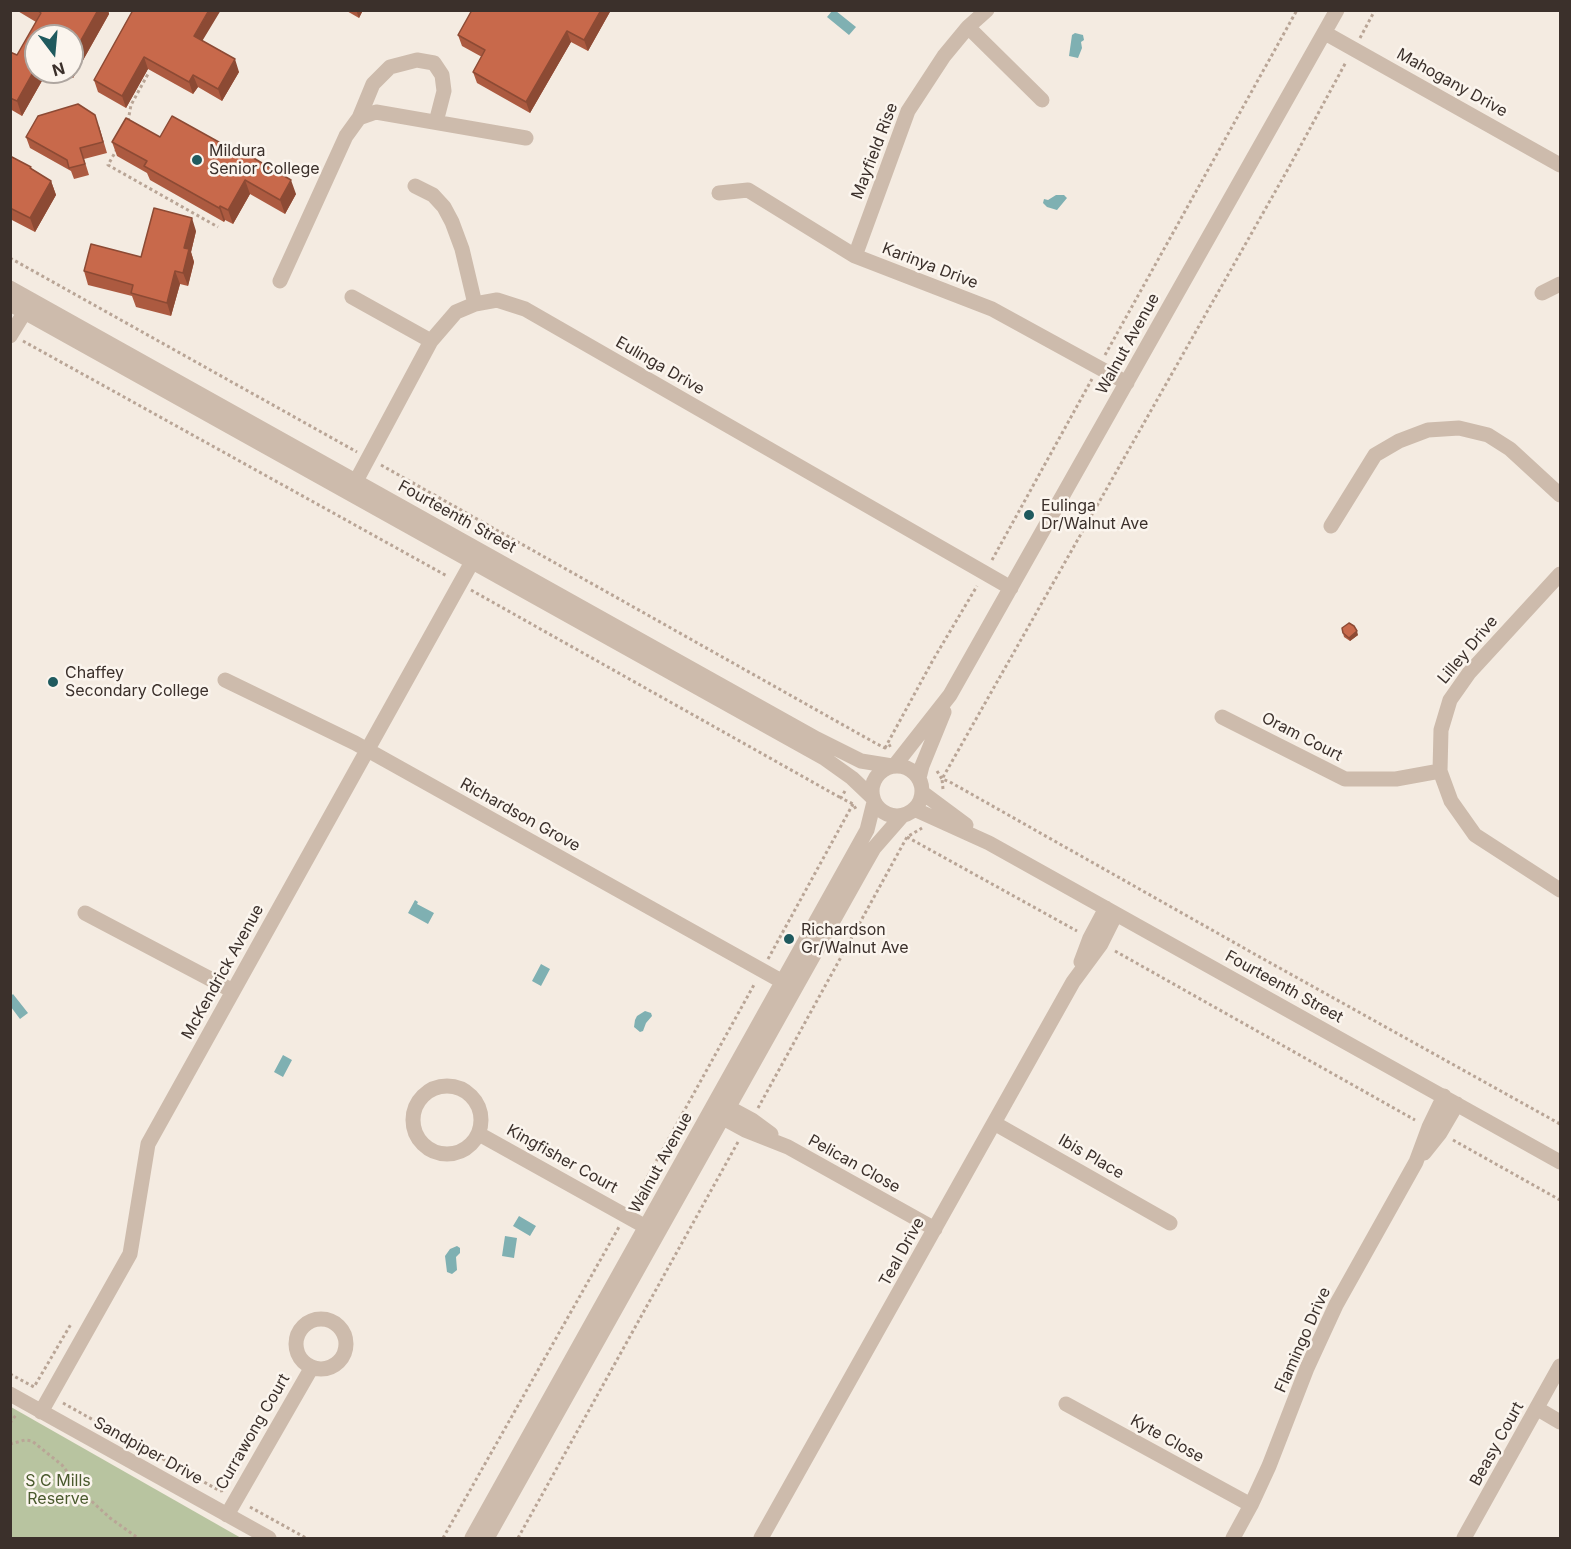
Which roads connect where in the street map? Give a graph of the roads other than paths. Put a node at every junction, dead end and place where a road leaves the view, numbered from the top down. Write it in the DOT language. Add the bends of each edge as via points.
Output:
graph roads {
  1 [pos="987,10"];
  2 [pos="1337,10"];
  3 [pos="968,27"];
  4 [pos="1324,33"];
  5 [pos="1042,100"];
  6 [pos="359,118"];
  7 [pos="436,122"];
  8 [pos="526,138"];
  9 [pos="1560,165"];
  10 [pos="415,186"];
  11 [pos="719,193"];
  12 [pos="855,256"];
  13 [pos="280,281"];
  14 [pos="1560,284"];
  15 [pos="10,288"];
  16 [pos="1542,293"];
  17 [pos="352,297"];
  18 [pos="10,304"];
  19 [pos="475,304"];
  20 [pos="29,306"];
  21 [pos="11,335"];
  22 [pos="431,341"];
  23 [pos="1127,383"];
  24 [pos="356,481"];
  25 [pos="1560,495"];
  26 [pos="1331,526"];
  27 [pos="472,562"];
  28 [pos="1560,574"];
  29 [pos="1011,588"];
  30 [pos="225,680"];
  31 [pos="950,695"];
  32 [pos="1222,717"];
  33 [pos="367,750"];
  34 [pos="893,766"];
  35 [pos="1440,771"];
  36 [pos="921,785"];
  37 [pos="874,800"];
  38 [pos="934,811"];
  39 [pos="908,813"];
  40 [pos="1560,890"];
  41 [pos="1111,911"];
  42 [pos="85,913"];
  43 [pos="789,986"];
  44 [pos="233,991"];
  45 [pos="1450,1100"];
  46 [pos="722,1110"];
  47 [pos="994,1123"];
  48 [pos="479,1134"];
  49 [pos="1560,1162"];
  50 [pos="1170,1222"];
  51 [pos="935,1229"];
  52 [pos="652,1230"];
  53 [pos="1560,1366"];
  54 [pos="312,1367"];
  55 [pos="10,1394"];
  56 [pos="1066,1404"];
  57 [pos="1538,1409"];
  58 [pos="41,1412"];
  59 [pos="1560,1422"];
  60 [pos="1251,1505"];
  61 [pos="227,1515"];
  62 [pos="269,1539"];
  63 [pos="472,1539"];
  64 [pos="487,1539"];
  65 [pos="761,1539"];
  66 [pos="1233,1539"];
  67 [pos="1464,1539"];
  1 -- 3 [label="street, Mayfield Rise"];
  2 -- 4 [label="street, Walnut Avenue"];
  3 -- 5 [label="street"];
  3 -- 12 [label="street, Mayfield Rise" via="908,111"];
  4 -- 9 [label="street, Mahogany Drive"];
  4 -- 23 [label="street, Walnut Avenue"];
  6 -- 7 [label="street" via="376,112"];
  6 -- 7 [label="street" via="373,84 390,68 417,60 434,63 442,75 444,91"];
  6 -- 13 [label="street" via="346,136"];
  7 -- 8 [label="street"];
  10 -- 19 [label="street" via="433,195 452,222"];
  11 -- 12 [label="street, Karinya Drive" via="748,190"];
  12 -- 23 [label="street, Karinya Drive" via="992,309"];
  14 -- 16 [label="street"];
  15 -- 20 [label="street, Fourteenth Street"];
  17 -- 22 [label="street"];
  18 -- 20 [label="street, Fourteenth Street"];
  19 -- 22 [label="street, Eulinga Drive" via="456,312"];
  19 -- 29 [label="street, Eulinga Drive" via="496,300 525,309"];
  20 -- 21 [label="street"];
  20 -- 24 [label="street, Fourteenth Street"];
  20 -- 27 [label="street, Fourteenth Street"];
  22 -- 24 [label="street, Eulinga Drive"];
  23 -- 29 [label="street, Walnut Avenue"];
  24 -- 34 [label="street, Fourteenth Street" via="807,734 861,761"];
  25 -- 26 [label="street" via="1510,449 1488,435 1459,428 1428,430 1375,455"];
  27 -- 33 [label="street, McKendrick Avenue"];
  27 -- 37 [label="street, Fourteenth Street" via="824,758"];
  28 -- 35 [label="street, Lilley Drive" via="1469,673 1450,700 1441,730"];
  29 -- 31 [label="street, Walnut Avenue"];
  30 -- 33 [label="street, Richardson Grove"];
  31 -- 34 [label="street, Walnut Avenue"];
  31 -- 36 [label="street, Walnut Avenue" via="921,766"];
  32 -- 35 [label="street, Oram Court" via="1345,779 1396,779"];
  33 -- 43 [label="street, Richardson Grove"];
  33 -- 44 [label="street, McKendrick Avenue"];
  34 -- 36 [label="street" via="909,768"];
  34 -- 37 [label="street" via="878,775 872,790"];
  35 -- 40 [label="street, Lilley Drive" via="1451,801 1474,835"];
  36 -- 38 [label="street, Fourteenth Street"];
  36 -- 39 [label="street"];
  37 -- 39 [label="street" via="886,813"];
  37 -- 43 [label="street, Walnut Avenue" via="867,830"];
  38 -- 39 [label="street, Fourteenth Street"];
  38 -- 41 [label="street, Fourteenth Street"];
  39 -- 43 [label="street, Walnut Avenue" via="874,848"];
  41 -- 45 [label="street, Fourteenth Street"];
  41 -- 47 [label="street, Teal Drive"];
  42 -- 44 [label="street"];
  43 -- 46 [label="street, Walnut Avenue"];
  44 -- 58 [label="street, McKendrick Avenue" via="148,1144 130,1254"];
  45 -- 49 [label="street, Fourteenth Street"];
  45 -- 60 [label="street, Flamingo Drive" via="1336,1305"];
  46 -- 51 [label="street, Pelican Close"];
  46 -- 52 [label="street, Walnut Avenue"];
  47 -- 50 [label="street, Ibis Place"];
  47 -- 51 [label="street, Teal Drive"];
  48 -- 48 [label="street, Kingfisher Court" via="470,1146 451,1155 428,1149 414,1130 412,1115 416,1104 434,1088 460,1087 479,1106"];
  48 -- 52 [label="street, Kingfisher Court"];
  51 -- 65 [label="street, Teal Drive"];
  52 -- 63 [label="street, Walnut Avenue"];
  52 -- 64 [label="street, Walnut Avenue"];
  53 -- 57 [label="street, Beasy Court"];
  54 -- 61 [label="street, Currawong Court"];
  55 -- 58 [label="street, Sandpiper Drive"];
  56 -- 60 [label="street, Kyte Close"];
  57 -- 59 [label="street"];
  57 -- 67 [label="street, Beasy Court"];
  58 -- 61 [label="street, Sandpiper Drive"];
  60 -- 66 [label="street, Flamingo Drive"];
  61 -- 62 [label="street, Sandpiper Drive"];
}
